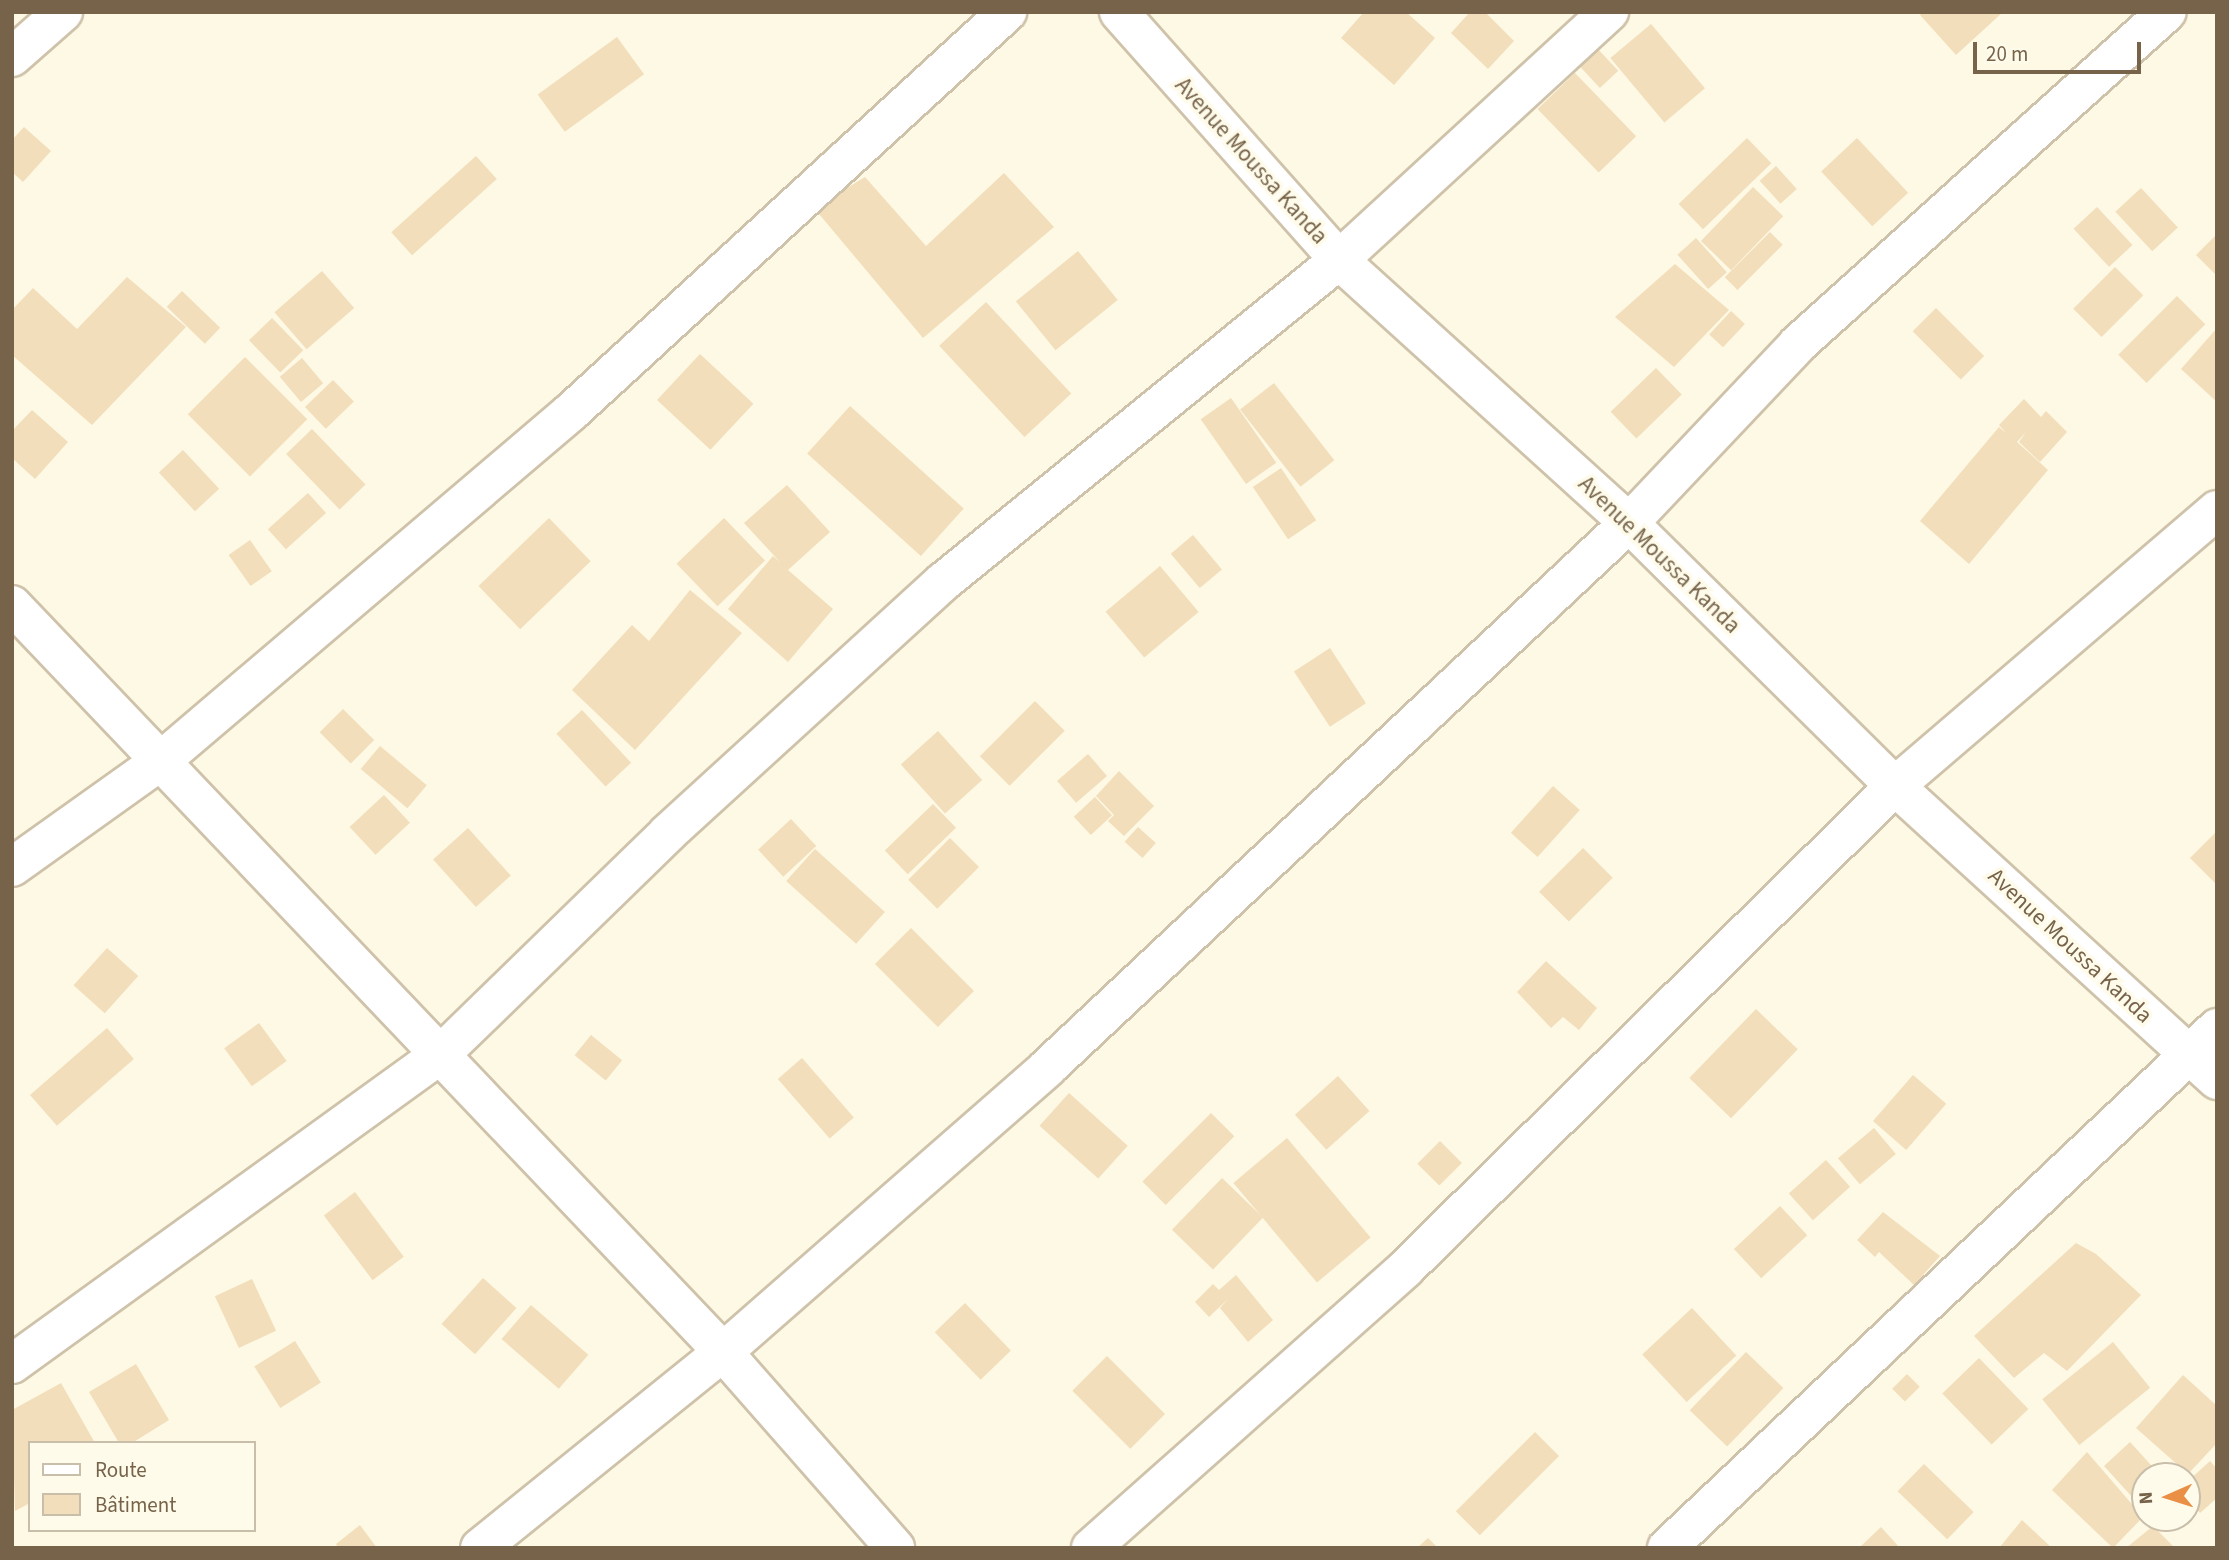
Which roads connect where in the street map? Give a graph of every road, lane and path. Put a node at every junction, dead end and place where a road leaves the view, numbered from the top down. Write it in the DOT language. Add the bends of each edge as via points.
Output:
graph roads {
  1 [pos="63,12"];
  2 [pos="1007,12"];
  3 [pos="1119,12"];
  4 [pos="1609,12"];
  5 [pos="2167,12"];
  6 [pos="12,57"];
  7 [pos="1339,260"];
  8 [pos="2217,510"];
  9 [pos="1629,523"];
  10 [pos="12,605"];
  11 [pos="162,760"];
  12 [pos="1895,786"];
  13 [pos="12,867"];
  14 [pos="2217,1028"];
  15 [pos="441,1054"];
  16 [pos="2188,1054"];
  17 [pos="2217,1080"];
  18 [pos="723,1352"];
  19 [pos="12,1364"];
  20 [pos="480,1548"];
  21 [pos="895,1548"];
  22 [pos="1091,1548"];
  23 [pos="1667,1548"];
  1 -- 6 [label="street"];
  2 -- 11 [label="street" via="571,412"];
  3 -- 7 [label="street, Avenue Moussa Kanda"];
  4 -- 7 [label="street"];
  5 -- 9 [label="street" via="1798,344"];
  7 -- 9 [label="street, Avenue Moussa Kanda"];
  7 -- 15 [label="street" via="943,582 668,833"];
  8 -- 12 [label="street"];
  9 -- 12 [label="street, Avenue Moussa Kanda"];
  9 -- 18 [label="street" via="1048,1067"];
  10 -- 11 [label="street"];
  11 -- 13 [label="street"];
  11 -- 15 [label="street"];
  12 -- 16 [label="street, Avenue Moussa Kanda"];
  12 -- 22 [label="street" via="1406,1268"];
  14 -- 16 [label="street"];
  15 -- 18 [label="street"];
  15 -- 19 [label="street"];
  16 -- 17 [label="street, Avenue Moussa Kanda"];
  16 -- 23 [label="street"];
  18 -- 20 [label="street"];
  18 -- 21 [label="street"];
}
